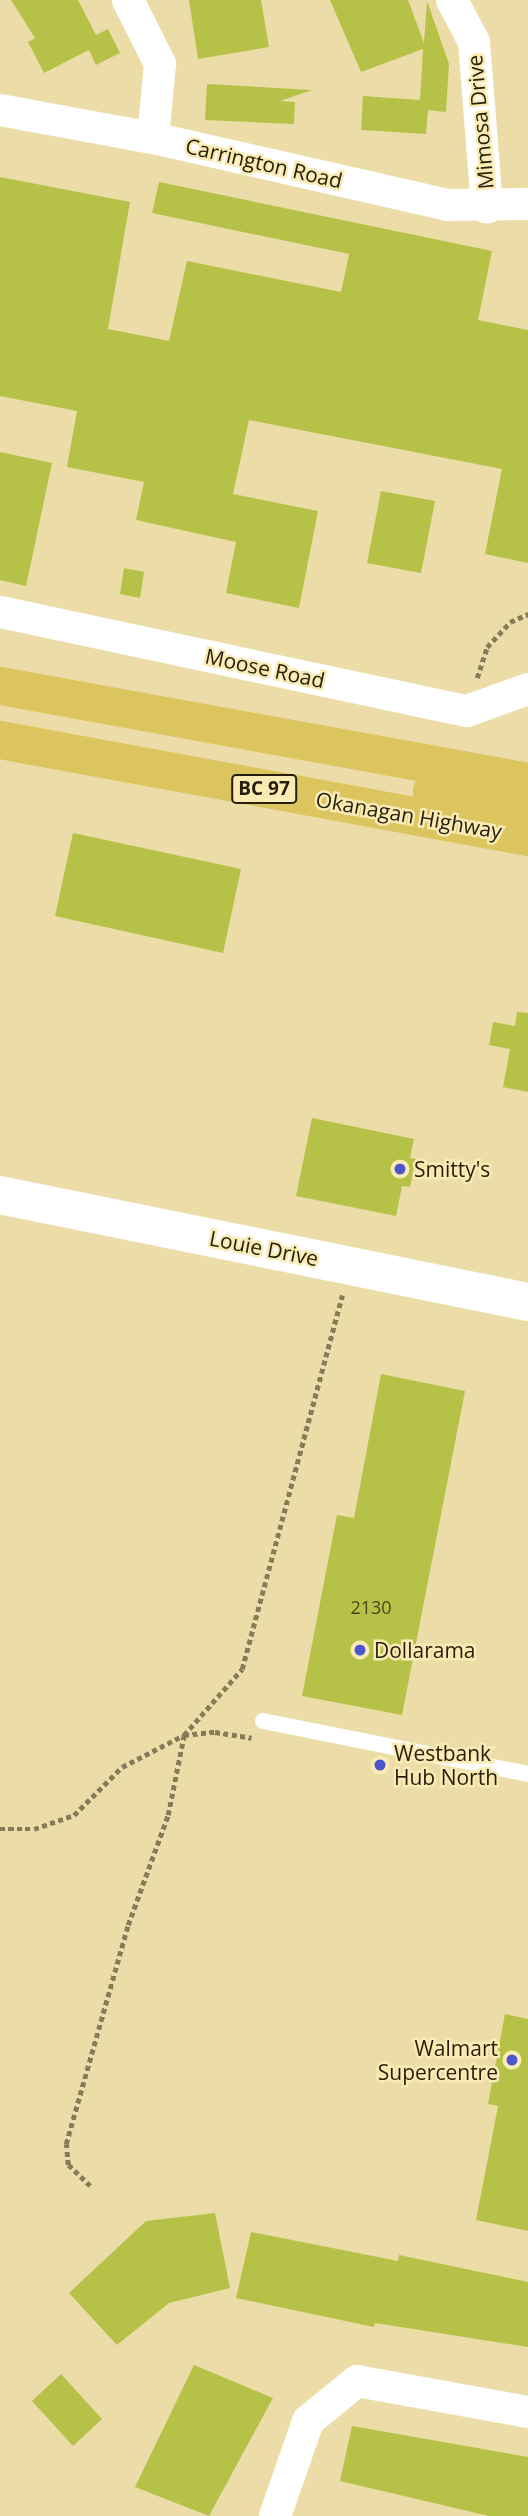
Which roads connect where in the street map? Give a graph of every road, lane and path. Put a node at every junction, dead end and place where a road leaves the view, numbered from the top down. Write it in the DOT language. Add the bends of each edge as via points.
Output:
graph roads {
  1 [pos="128,0"];
  2 [pos="452,0"];
  3 [pos="0,110"];
  4 [pos="153,138"];
  5 [pos="528,204"];
  6 [pos="486,207"];
  7 [pos="0,612"];
  8 [pos="528,614"];
  9 [pos="0,686"];
  10 [pos="528,690"];
  11 [pos="467,711"];
  12 [pos="6,742"];
  13 [pos="528,782"];
  14 [pos="528,810"];
  15 [pos="528,837"];
  16 [pos="0,1195"];
  17 [pos="350,1265"];
  18 [pos="528,1302"];
  19 [pos="263,1721"];
  20 [pos="184,1735"];
  21 [pos="259,1739"];
  22 [pos="528,1774"];
  23 [pos="0,1829"];
  24 [pos="90,2186"];
  25 [pos="528,2412"];
  26 [pos="275,2516"];
  1 -- 4 [label="street" via="160,64"];
  2 -- 6 [label="street, Mimosa Drive" via="474,42"];
  3 -- 4 [label="street, Carrington Road"];
  4 -- 6 [label="street, Carrington Road" via="448,205"];
  5 -- 6 [label="street, Carrington Road"];
  7 -- 11 [label="street, Moose Road"];
  8 -- 11 [label="path" via="510,622 487,647"];
  9 -- 13 [label="highway"];
  10 -- 11 [label="street"];
  12 -- 14 [label="highway" via="159,737"];
  12 -- 15 [label="highway, Okanagan Highway / BC 97"];
  16 -- 17 [label="street, Louie Drive"];
  17 -- 18 [label="street, Louie Drive"];
  17 -- 20 [label="path" via="242,1669"];
  19 -- 22 [label="lane"];
  20 -- 21 [label="path" via="215,1732"];
  20 -- 23 [label="path" via="122,1767 74,1815 34,1829"];
  20 -- 24 [label="path" via="165,1826 128,1925 66,2144 68,2165"];
  25 -- 26 [label="street" via="357,2381 308,2421"];
}
